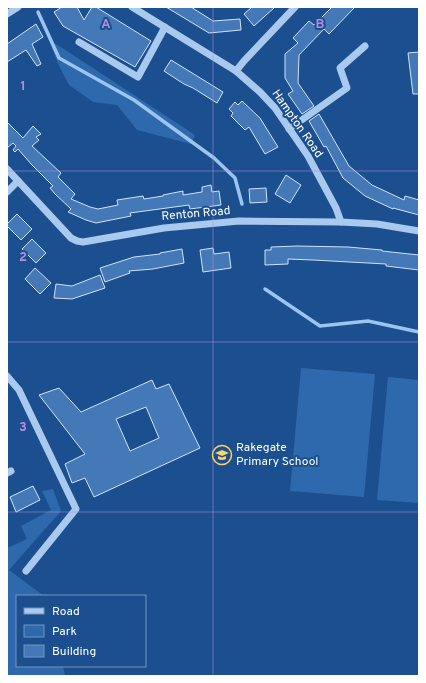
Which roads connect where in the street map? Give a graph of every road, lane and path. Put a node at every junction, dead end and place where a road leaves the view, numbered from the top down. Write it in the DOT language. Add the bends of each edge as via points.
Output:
graph roads {
  1 [pos="18,7"];
  2 [pos="132,7"];
  3 [pos="295,7"];
  4 [pos="7,14"];
  5 [pos="164,27"];
  6 [pos="79,42"];
  7 [pos="365,46"];
  8 [pos="236,72"];
  9 [pos="289,129"];
  10 [pos="7,170"];
  11 [pos="18,181"];
  12 [pos="7,192"];
  13 [pos="341,222"];
  14 [pos="419,231"];
  15 [pos="7,376"];
  16 [pos="26,571"];
  1 -- 4 [label="street"];
  2 -- 5 [label="street, Hampton Road"];
  3 -- 8 [label="street"];
  5 -- 6 [label="street" via="138,77"];
  5 -- 8 [label="street, Hampton Road"];
  7 -- 9 [label="street" via="340,68 347,88"];
  8 -- 9 [label="street, Hampton Road" via="275,108"];
  9 -- 13 [label="street, Hampton Road" via="308,156"];
  10 -- 11 [label="street, Renton Road"];
  11 -- 12 [label="street"];
  11 -- 13 [label="street, Renton Road" via="71,238 83,242 194,224 239,221"];
  13 -- 14 [label="street, Renton Road" via="377,224"];
  15 -- 16 [label="street" via="19,390 76,509"];
}
